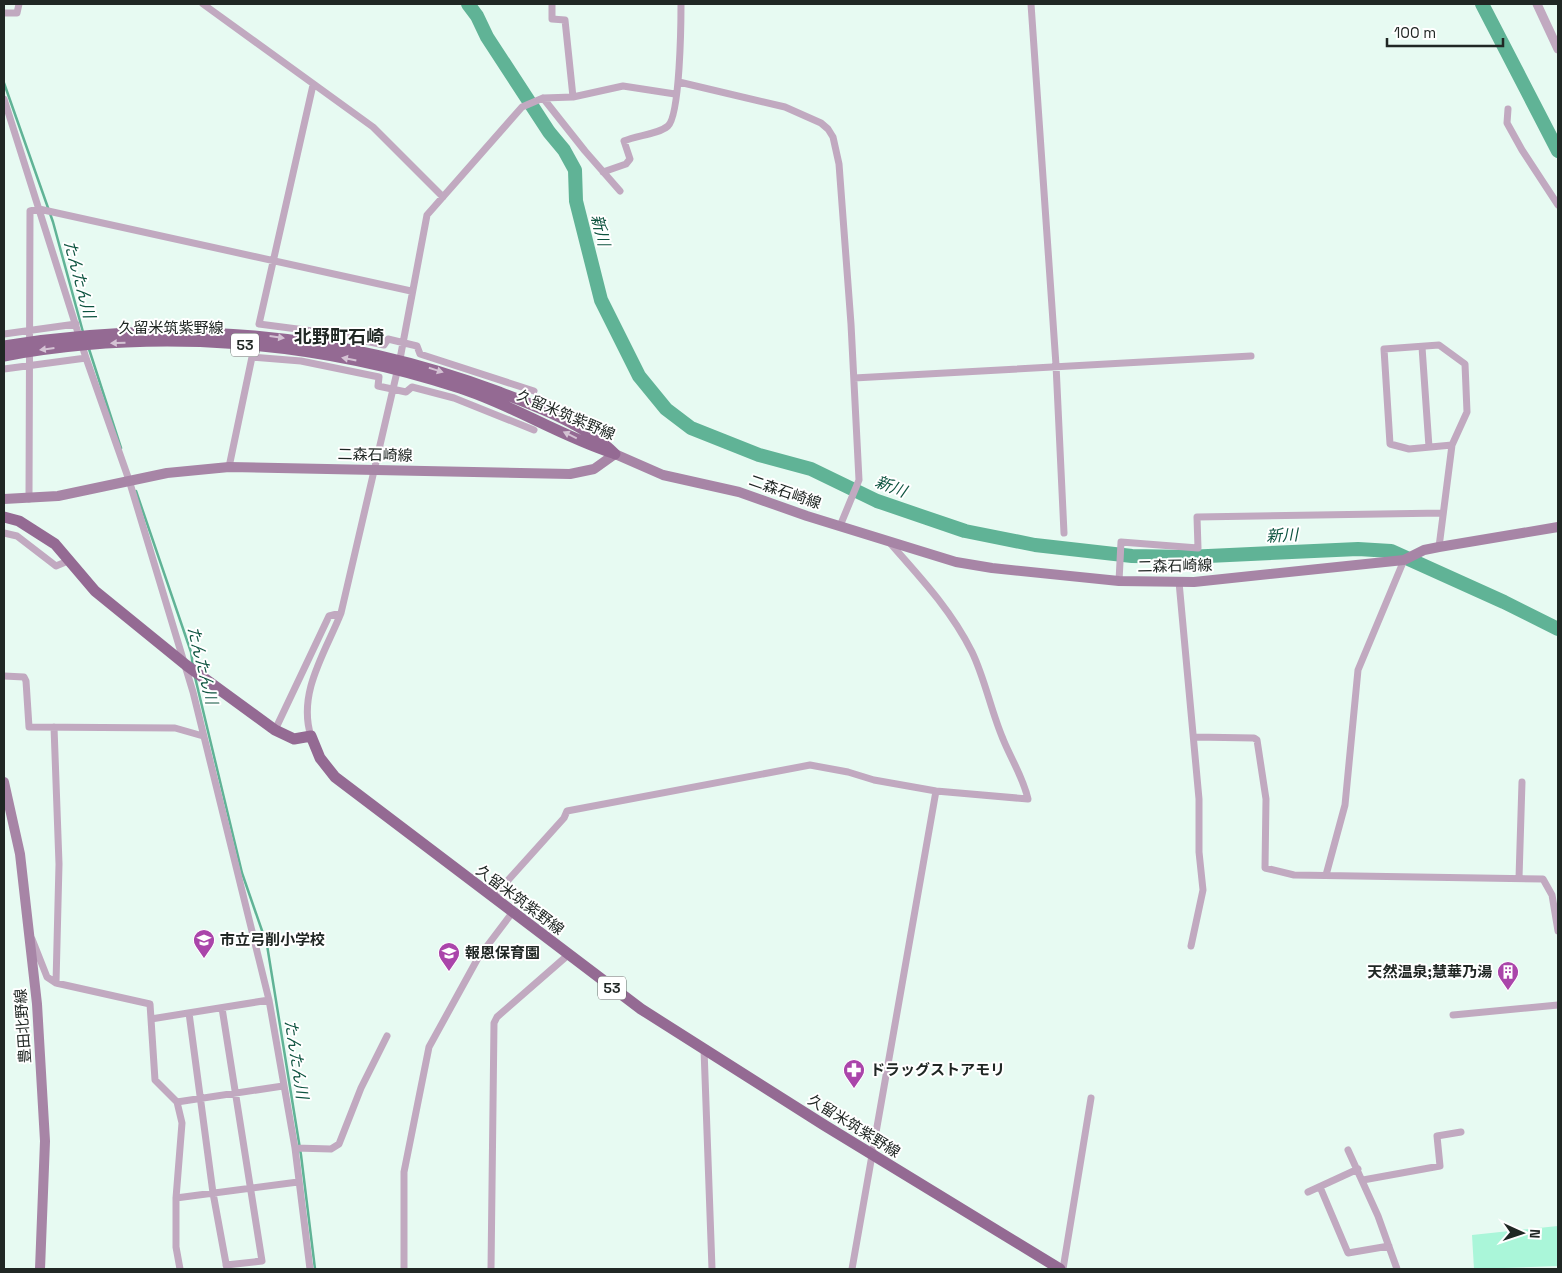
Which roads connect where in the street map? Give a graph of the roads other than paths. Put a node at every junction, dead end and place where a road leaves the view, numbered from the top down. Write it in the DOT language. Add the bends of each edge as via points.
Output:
graph roads {
  1 [pos="19,4"];
  2 [pos="202,4"];
  3 [pos="552,4"];
  4 [pos="681,4"];
  5 [pos="1032,4"];
  6 [pos="1537,4"];
  7 [pos="4,13"];
  8 [pos="1558,49"];
  9 [pos="679,82"];
  10 [pos="313,85"];
  11 [pos="675,94"];
  12 [pos="573,97"];
  13 [pos="543,98"];
  14 [pos="4,99"];
  15 [pos="1508,109"];
  16 [pos="603,172"];
  17 [pos="620,191"];
  18 [pos="443,197"];
  19 [pos="1558,205"];
  20 [pos="39,209"];
  21 [pos="274,261"];
  22 [pos="412,291"];
  23 [pos="76,324"];
  24 [pos="29,330"];
  25 [pos="4,334"];
  26 [pos="90,339"];
  27 [pos="402,343"];
  28 [pos="4,346"];
  29 [pos="1422,347"];
  30 [pos="4,356"];
  31 [pos="1251,356"];
  32 [pos="86,358"];
  33 [pos="398,365"];
  34 [pos="1056,365"];
  35 [pos="28,366"];
  36 [pos="4,369"];
  37 [pos="854,378"];
  38 [pos="393,389"];
  39 [pos="534,391"];
  40 [pos="534,430"];
  41 [pos="1452,445"];
  42 [pos="1429,447"];
  43 [pos="615,454"];
  44 [pos="229,467"];
  45 [pos="374,470"];
  46 [pos="129,480"];
  47 [pos="4,499"];
  48 [pos="29,499"];
  49 [pos="1442,513"];
  50 [pos="4,517"];
  51 [pos="840,526"];
  52 [pos="1558,528"];
  53 [pos="4,533"];
  54 [pos="1064,533"];
  55 [pos="888,541"];
  56 [pos="1438,547"];
  57 [pos="1404,560"];
  58 [pos="68,561"];
  59 [pos="1119,581"];
  60 [pos="1179,582"];
  61 [pos="341,613"];
  62 [pos="186,664"];
  63 [pos="4,676"];
  64 [pos="54,727"];
  65 [pos="275,730"];
  66 [pos="203,736"];
  67 [pos="311,736"];
  68 [pos="1194,737"];
  69 [pos="4,782"];
  70 [pos="1522,782"];
  71 [pos="936,791"];
  72 [pos="1326,875"];
  73 [pos="1518,878"];
  74 [pos="492,898"];
  75 [pos="512,913"];
  76 [pos="1558,931"];
  77 [pos="30,936"];
  78 [pos="1191,946"];
  79 [pos="568,955"];
  80 [pos="56,983"];
  81 [pos="270,1000"];
  82 [pos="1558,1005"];
  83 [pos="222,1008"];
  84 [pos="189,1013"];
  85 [pos="1453,1015"];
  86 [pos="151,1019"];
  87 [pos="387,1036"];
  88 [pos="704,1049"];
  89 [pos="283,1086"];
  90 [pos="235,1094"];
  91 [pos="1091,1098"];
  92 [pos="201,1100"];
  93 [pos="177,1102"];
  94 [pos="1461,1132"];
  95 [pos="295,1148"];
  96 [pos="1348,1150"];
  97 [pos="872,1154"];
  98 [pos="1358,1169"];
  99 [pos="1363,1180"];
  100 [pos="298,1182"];
  101 [pos="1320,1187"];
  102 [pos="248,1188"];
  103 [pos="1308,1192"];
  104 [pos="213,1193"];
  105 [pos="176,1198"];
  106 [pos="1388,1246"];
  107 [pos="226,1267"];
  108 [pos="40,1269"];
  109 [pos="180,1269"];
  110 [pos="310,1269"];
  111 [pos="404,1269"];
  112 [pos="491,1269"];
  113 [pos="712,1269"];
  114 [pos="852,1269"];
  115 [pos="1062,1269"];
  116 [pos="1397,1269"];
  1 -- 7 [label="street" via="17,13"];
  2 -- 10 [label="street"];
  3 -- 12 [label="street" via="552,19 565,20"];
  4 -- 9 [label="street"];
  5 -- 34 [label="street"];
  6 -- 8 [label="street"];
  9 -- 11 [label="street"];
  9 -- 37 [label="street" via="784,107 806,114 828,128 839,164"];
  10 -- 18 [label="street" via="373,127"];
  10 -- 21 [label="street"];
  11 -- 12 [label="street" via="623,86"];
  11 -- 16 [label="street" via="672,120 668,126 624,141 630,159 626,164"];
  12 -- 13 [label="street"];
  13 -- 16 [label="street"];
  13 -- 18 [label="street" via="522,107"];
  14 -- 20 [label="street"];
  15 -- 19 [label="street" via="1507,123"];
  16 -- 17 [label="street"];
  18 -- 22 [label="street" via="427,215"];
  20 -- 21 [label="street"];
  20 -- 23 [label="street"];
  20 -- 24 [label="street" via="30,211"];
  21 -- 22 [label="street"];
  21 -- 27 [label="street" via="259,324 328,333 384,345 388,339"];
  22 -- 27 [label="street"];
  23 -- 24 [label="street"];
  23 -- 32 [label="street"];
  24 -- 25 [label="street"];
  24 -- 35 [label="street"];
  26 -- 28 [label="main road, 久留米筑紫野線 / 53"];
  26 -- 30 [label="main road, 久留米筑紫野線 / 53, one-way"];
  26 -- 33 [label="main road, 久留米筑紫野線 / 53" via="210,342 308,351"];
  27 -- 33 [label="street"];
  27 -- 39 [label="street" via="418,346 420,354"];
  29 -- 41 [label="street" via="1439,346 1465,364 1467,412"];
  29 -- 42 [label="street"];
  29 -- 42 [label="street" via="1384,349 1390,444 1409,449"];
  31 -- 34 [label="street"];
  32 -- 35 [label="street"];
  32 -- 46 [label="street"];
  33 -- 38 [label="street"];
  33 -- 43 [label="main road, 久留米筑紫野線 / 53" via="506,405"];
  34 -- 37 [label="street"];
  34 -- 54 [label="street"];
  35 -- 36 [label="street"];
  35 -- 48 [label="street"];
  37 -- 51 [label="street" via="859,480"];
  38 -- 40 [label="street" via="406,392 412,387 454,398"];
  38 -- 44 [label="street" via="378,386 379,377 357,372 301,361 252,357"];
  38 -- 45 [label="street"];
  41 -- 42 [label="street"];
  41 -- 49 [label="street"];
  43 -- 45 [label="main road, 二森石崎線" via="594,469 570,474"];
  43 -- 51 [label="main road, 二森石崎線" via="663,475 739,492"];
  44 -- 45 [label="main road, 二森石崎線"];
  44 -- 46 [label="main road, 二森石崎線"];
  45 -- 61 [label="street"];
  46 -- 48 [label="main road, 二森石崎線"];
  46 -- 62 [label="street"];
  47 -- 48 [label="main road, 二森石崎線"];
  49 -- 56 [label="street"];
  49 -- 59 [label="street" via="1196,517 1198,548 1122,542"];
  50 -- 58 [label="main road" via="36,530 55,544"];
  51 -- 55 [label="main road, 二森石崎線"];
  52 -- 56 [label="main road, 二森石崎線"];
  53 -- 58 [label="street" via="17,536 56,566"];
  55 -- 59 [label="main road, 二森石崎線" via="973,566"];
  55 -- 71 [label="street" via="936,595 956,624 972,654 1028,799"];
  56 -- 57 [label="main road, 二森石崎線"];
  57 -- 60 [label="main road, 二森石崎線"];
  57 -- 72 [label="street" via="1358,670 1345,805"];
  58 -- 62 [label="main road" via="95,591"];
  59 -- 60 [label="main road, 二森石崎線"];
  60 -- 68 [label="street"];
  61 -- 65 [label="street" via="330,616"];
  61 -- 67 [label="street" via="309,693"];
  62 -- 65 [label="main road"];
  62 -- 66 [label="street"];
  63 -- 64 [label="street" via="24,677 26,681 29,727"];
  64 -- 66 [label="street" via="175,728"];
  64 -- 80 [label="street" via="59,864"];
  65 -- 67 [label="main road" via="294,739"];
  66 -- 81 [label="street"];
  67 -- 74 [label="main road, 久留米筑紫野線 / 53" via="320,758 335,777"];
  68 -- 72 [label="street" via="1257,740 1266,799 1265,868 1294,875"];
  68 -- 78 [label="street" via="1203,890"];
  69 -- 77 [label="main road, 豊田北野線" via="20,854"];
  70 -- 73 [label="street"];
  71 -- 74 [label="street" via="810,765 567,811"];
  71 -- 97 [label="street"];
  72 -- 73 [label="street"];
  73 -- 76 [label="street" via="1543,879 1552,896"];
  74 -- 75 [label="main road, 久留米筑紫野線 / 53"];
  75 -- 79 [label="main road, 久留米筑紫野線 / 53"];
  75 -- 111 [label="street" via="478,958 429,1047 404,1172"];
  77 -- 80 [label="street" via="47,977"];
  77 -- 108 [label="main road, 豊田北野線" via="44,1141"];
  79 -- 88 [label="main road, 久留米筑紫野線 / 53" via="640,1009"];
  79 -- 112 [label="street" via="494,1023"];
  80 -- 86 [label="street" via="150,1004"];
  81 -- 83 [label="street"];
  81 -- 89 [label="street"];
  82 -- 85 [label="street"];
  83 -- 84 [label="street"];
  83 -- 90 [label="street"];
  84 -- 86 [label="street"];
  84 -- 92 [label="street"];
  86 -- 93 [label="street" via="155,1080"];
  87 -- 95 [label="street" via="338,1144 331,1149"];
  88 -- 97 [label="main road, 久留米筑紫野線 / 53"];
  88 -- 113 [label="street"];
  89 -- 90 [label="street"];
  89 -- 95 [label="street"];
  90 -- 92 [label="street"];
  90 -- 102 [label="street"];
  91 -- 115 [label="street"];
  92 -- 93 [label="street"];
  92 -- 104 [label="street"];
  93 -- 105 [label="street" via="182,1122"];
  94 -- 99 [label="street" via="1437,1136 1440,1166"];
  95 -- 100 [label="street"];
  96 -- 98 [label="street"];
  97 -- 114 [label="street"];
  97 -- 115 [label="main road, 久留米筑紫野線 / 53"];
  98 -- 99 [label="street"];
  98 -- 101 [label="street"];
  99 -- 106 [label="street"];
  100 -- 102 [label="street"];
  100 -- 110 [label="street"];
  101 -- 103 [label="street"];
  101 -- 106 [label="street" via="1348,1253"];
  102 -- 104 [label="street"];
  102 -- 107 [label="street" via="262,1261"];
  104 -- 105 [label="street"];
  104 -- 107 [label="street"];
  105 -- 109 [label="street" via="176,1247"];
  106 -- 116 [label="street"];
}
